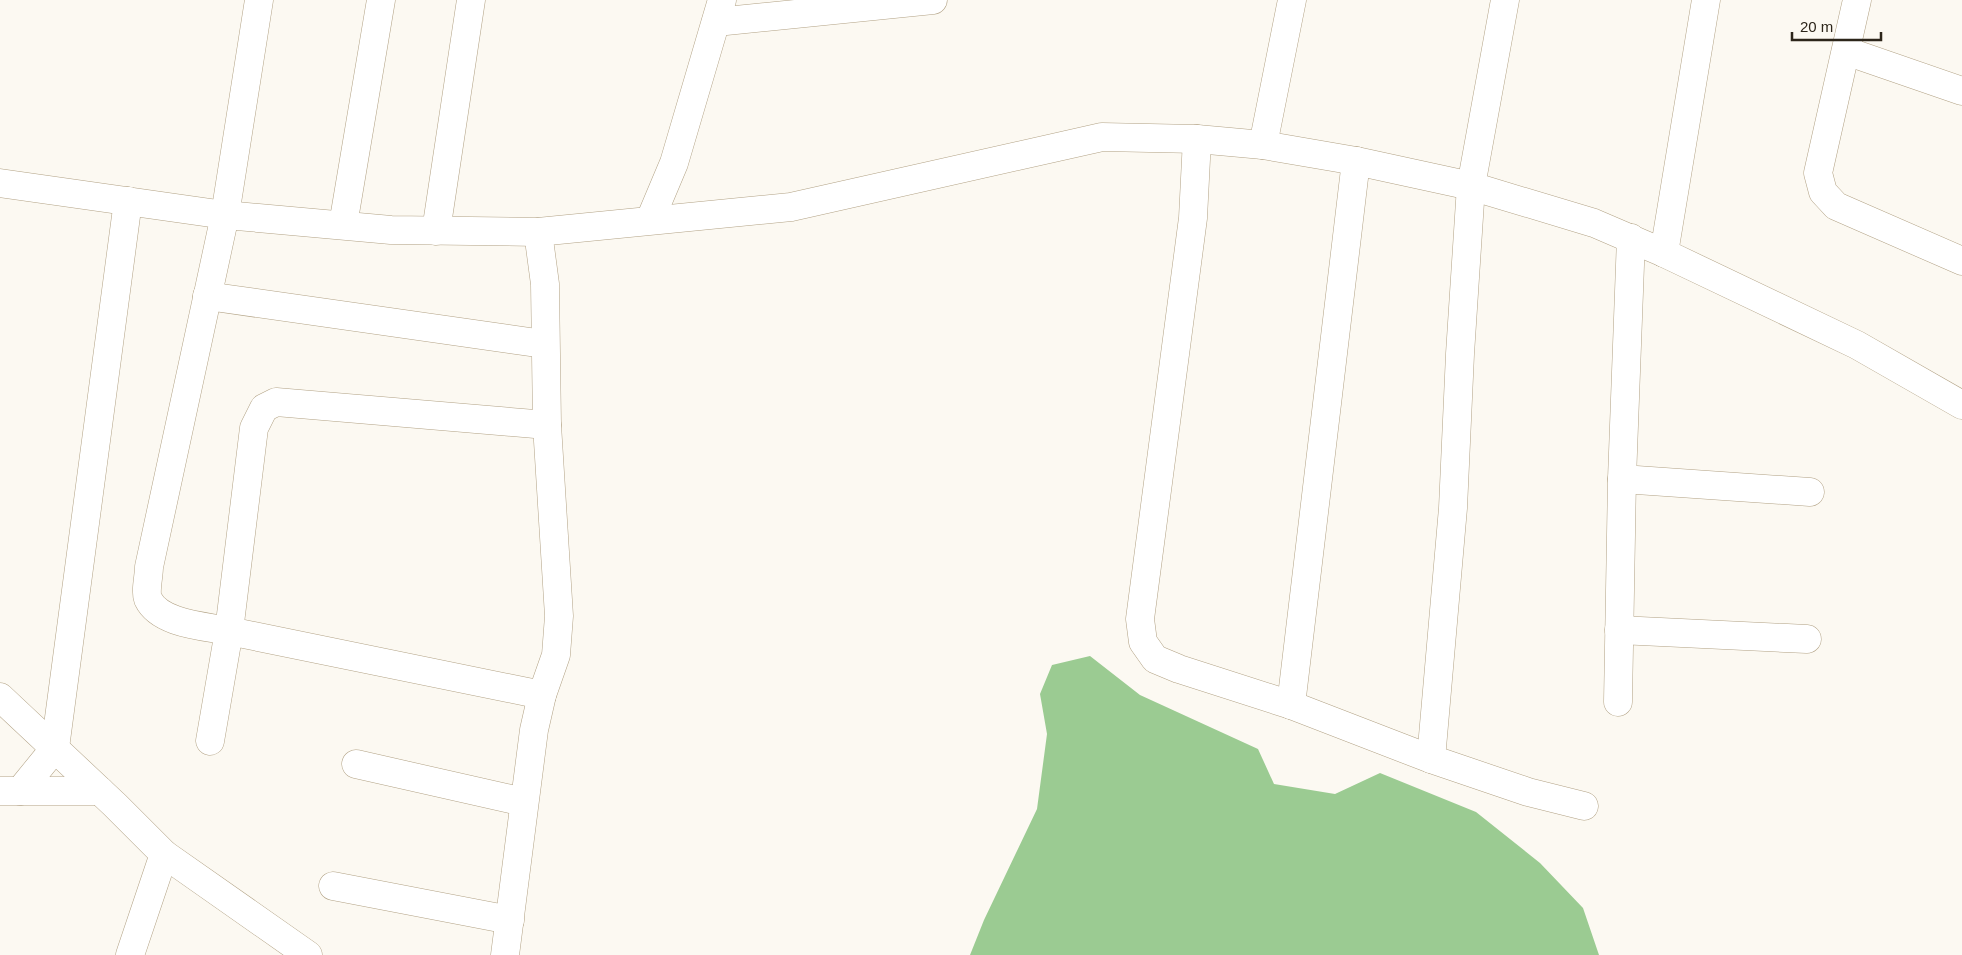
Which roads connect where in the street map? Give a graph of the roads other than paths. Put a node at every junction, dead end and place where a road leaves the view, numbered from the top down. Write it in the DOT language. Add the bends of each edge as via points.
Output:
graph roads {
  1 [pos="259,0"];
  2 [pos="381,0"];
  3 [pos="470,0"];
  4 [pos="933,0"];
  5 [pos="1292,0"];
  6 [pos="1505,0"];
  7 [pos="1706,0"];
  8 [pos="1857,0"];
  9 [pos="719,11"];
  10 [pos="1846,51"];
  11 [pos="1962,91"];
  12 [pos="1198,138"];
  13 [pos="1263,145"];
  14 [pos="1356,161"];
  15 [pos="0,183"];
  16 [pos="1471,186"];
  17 [pos="128,201"];
  18 [pos="225,215"];
  19 [pos="650,220"];
  20 [pos="343,226"];
  21 [pos="436,231"];
  22 [pos="538,232"];
  23 [pos="1631,238"];
  24 [pos="1664,254"];
  25 [pos="1962,261"];
  26 [pos="207,296"];
  27 [pos="544,344"];
  28 [pos="1962,405"];
  29 [pos="546,425"];
  30 [pos="1622,479"];
  31 [pos="1810,492"];
  32 [pos="1619,630"];
  33 [pos="229,631"];
  34 [pos="1806,639"];
  35 [pos="542,695"];
  36 [pos="0,696"];
  37 [pos="1618,702"];
  38 [pos="1291,705"];
  39 [pos="210,741"];
  40 [pos="55,748"];
  41 [pos="1431,759"];
  42 [pos="356,764"];
  43 [pos="10,791"];
  44 [pos="100,791"];
  45 [pos="524,802"];
  46 [pos="1584,806"];
  47 [pos="164,854"];
  48 [pos="333,886"];
  49 [pos="510,920"];
  50 [pos="130,955"];
  51 [pos="308,955"];
  52 [pos="505,955"];
  1 -- 18 [label="street"];
  2 -- 20 [label="street"];
  3 -- 21 [label="street"];
  4 -- 9 [label="street"];
  5 -- 13 [label="street"];
  6 -- 16 [label="street"];
  7 -- 24 [label="street"];
  8 -- 10 [label="street"];
  9 -- 19 [label="street" via="674,163"];
  10 -- 11 [label="street"];
  10 -- 25 [label="street" via="1818,173 1823,192 1836,206"];
  12 -- 13 [label="street"];
  12 -- 19 [label="street" via="1102,137 791,207"];
  12 -- 38 [label="street" via="1193,218 1140,619 1143,642 1155,659"];
  13 -- 14 [label="street"];
  14 -- 16 [label="street"];
  14 -- 38 [label="street"];
  15 -- 17 [label="street"];
  16 -- 23 [label="street" via="1594,223"];
  16 -- 41 [label="street" via="1453,508"];
  17 -- 18 [label="street"];
  17 -- 40 [label="street"];
  18 -- 20 [label="street"];
  18 -- 26 [label="street"];
  19 -- 22 [label="street"];
  20 -- 21 [label="street"];
  21 -- 22 [label="street"];
  22 -- 27 [label="street" via="544,284"];
  23 -- 24 [label="street"];
  23 -- 30 [label="street"];
  24 -- 28 [label="street" via="1857,345"];
  26 -- 27 [label="street"];
  26 -- 33 [label="street" via="149,567 148,598 159,614"];
  27 -- 29 [label="street"];
  29 -- 33 [label="street" via="276,402 264,408 254,428"];
  29 -- 35 [label="street" via="559,616 556,655"];
  30 -- 31 [label="street"];
  30 -- 32 [label="street"];
  32 -- 34 [label="street"];
  32 -- 37 [label="street"];
  33 -- 35 [label="street"];
  33 -- 39 [label="street"];
  35 -- 45 [label="street"];
  36 -- 40 [label="street"];
  38 -- 41 [label="street"];
  40 -- 43 [label="street"];
  40 -- 44 [label="street"];
  41 -- 46 [label="street" via="1528,792"];
  42 -- 45 [label="street"];
  43 -- 44 [label="street"];
  44 -- 47 [label="street"];
  45 -- 49 [label="street"];
  47 -- 50 [label="street"];
  47 -- 51 [label="street"];
  48 -- 49 [label="street"];
  49 -- 52 [label="street"];
}
